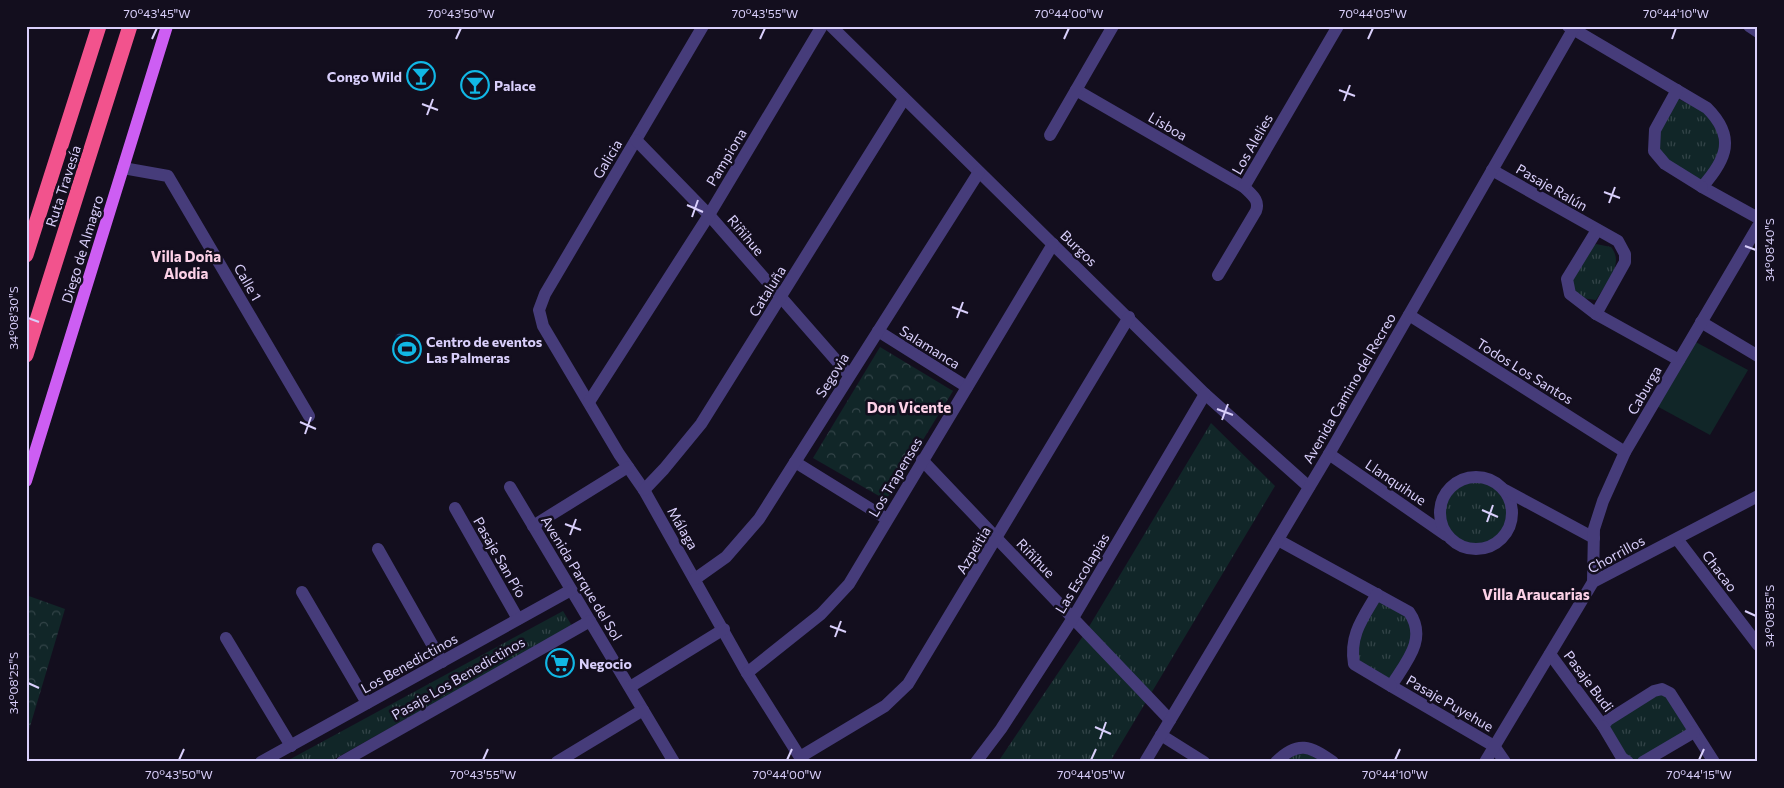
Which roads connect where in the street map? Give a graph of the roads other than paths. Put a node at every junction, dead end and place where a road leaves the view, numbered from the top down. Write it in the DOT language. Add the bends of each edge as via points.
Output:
graph roads {
  1 [pos="99,26"];
  2 [pos="130,26"];
  3 [pos="167,26"];
  4 [pos="703,26"];
  5 [pos="822,26"];
  6 [pos="831,26"];
  7 [pos="1113,26"];
  8 [pos="1338,26"];
  9 [pos="1749,26"];
  10 [pos="1572,27"];
  11 [pos="1758,32"];
  12 [pos="1076,90"];
  13 [pos="1677,90"];
  14 [pos="904,100"];
  15 [pos="1050,135"];
  16 [pos="636,140"];
  17 [pos="123,168"];
  18 [pos="1492,170"];
  19 [pos="979,172"];
  20 [pos="1244,187"];
  21 [pos="1702,187"];
  22 [pos="709,215"];
  23 [pos="1758,218"];
  24 [pos="1758,226"];
  25 [pos="1597,230"];
  26 [pos="1053,244"];
  27 [pos="26,255"];
  28 [pos="1218,275"];
  29 [pos="780,298"];
  30 [pos="539,310"];
  31 [pos="1596,314"];
  32 [pos="1409,315"];
  33 [pos="1129,317"];
  34 [pos="1701,322"];
  35 [pos="878,331"];
  36 [pos="26,355"];
  37 [pos="1758,356"];
  38 [pos="1679,360"];
  39 [pos="849,375"];
  40 [pos="967,388"];
  41 [pos="1205,394"];
  42 [pos="589,402"];
  43 [pos="309,416"];
  44 [pos="1625,452"];
  45 [pos="1329,454"];
  46 [pos="922,460"];
  47 [pos="795,462"];
  48 [pos="628,467"];
  49 [pos="26,481"];
  50 [pos="510,487"];
  51 [pos="1309,487"];
  52 [pos="644,490"];
  53 [pos="1505,490"];
  54 [pos="1758,496"];
  55 [pos="455,508"];
  56 [pos="887,519"];
  57 [pos="533,526"];
  58 [pos="1447,535"];
  59 [pos="1594,538"];
  60 [pos="997,539"];
  61 [pos="1677,539"];
  62 [pos="1278,540"];
  63 [pos="378,549"];
  64 [pos="695,579"];
  65 [pos="1593,582"];
  66 [pos="571,590"];
  67 [pos="302,592"];
  68 [pos="1377,594"];
  69 [pos="1073,618"];
  70 [pos="518,620"];
  71 [pos="590,621"];
  72 [pos="724,629"];
  73 [pos="226,638"];
  74 [pos="1758,644"];
  75 [pos="1550,654"];
  76 [pos="442,662"];
  77 [pos="747,673"];
  78 [pos="1391,686"];
  79 [pos="630,687"];
  80 [pos="367,703"];
  81 [pos="643,710"];
  82 [pos="1170,720"];
  83 [pos="1604,726"];
  84 [pos="1694,732"];
  85 [pos="1161,735"];
  86 [pos="291,746"];
  87 [pos="1494,746"];
  88 [pos="801,759"];
  89 [pos="261,762"];
  90 [pos="342,762"];
  91 [pos="557,762"];
  92 [pos="674,762"];
  93 [pos="976,762"];
  94 [pos="1145,762"];
  95 [pos="1204,762"];
  96 [pos="1276,762"];
  97 [pos="1334,762"];
  98 [pos="1485,762"];
  99 [pos="1505,762"];
  100 [pos="1628,762"];
  101 [pos="1643,762"];
  102 [pos="1714,762"];
  1 -- 27 [label="highway, Ruta Travesía"];
  2 -- 36 [label="highway, Ruta Travesía"];
  3 -- 17 [label="main road, Diego de Almagro"];
  4 -- 16 [label="street, Galicia"];
  5 -- 22 [label="street, Pampiona"];
  6 -- 14 [label="street, Burgos"];
  7 -- 12 [label="street"];
  8 -- 20 [label="street, Los Alelies"];
  9 -- 11 [label="street"];
  10 -- 13 [label="street"];
  10 -- 18 [label="street, Avenida Camino del Recreo"];
  12 -- 15 [label="street"];
  12 -- 20 [label="street, Lisboa"];
  13 -- 21 [label="street" via="1655,130 1654,151 1665,164"];
  13 -- 21 [label="street" via="1707,108 1719,120 1723,130 1724,156"];
  14 -- 19 [label="street, Burgos"];
  14 -- 29 [label="street, Cataluña"];
  16 -- 22 [label="street, Riñihue"];
  16 -- 30 [label="street, Galicia" via="545,294"];
  17 -- 43 [label="street, Calle 1" via="168,176"];
  17 -- 49 [label="main road, Diego de Almagro"];
  18 -- 25 [label="street, Pasaje Ralún"];
  18 -- 32 [label="street, Avenida Camino del Recreo"];
  19 -- 26 [label="street, Burgos"];
  19 -- 35 [label="street, Segovia"];
  20 -- 28 [label="street, Los Alelies" via="1256,199 1256,212"];
  21 -- 23 [label="street"];
  22 -- 29 [label="street, Riñihue"];
  22 -- 42 [label="street, Pampiona"];
  24 -- 34 [label="street, Caburga"];
  25 -- 31 [label="street" via="1567,279 1570,294"];
  25 -- 31 [label="street, Pasaje Ralún" via="1618,241 1625,254 1625,262"];
  26 -- 33 [label="street, Burgos"];
  26 -- 40 [label="street, Los Trapenses"];
  29 -- 39 [label="street, Riñihue"];
  29 -- 52 [label="street, Cataluña" via="701,424"];
  30 -- 42 [label="street, Málaga" via="542,326"];
  31 -- 38 [label="street"];
  32 -- 44 [label="street, Todos Los Santos"];
  32 -- 45 [label="street, Avenida Camino del Recreo"];
  33 -- 41 [label="street, Burgos"];
  33 -- 60 [label="street, Azpeitia"];
  34 -- 37 [label="street"];
  34 -- 38 [label="street, Caburga"];
  35 -- 39 [label="street, Segovia"];
  35 -- 40 [label="street, Salamanca"];
  38 -- 44 [label="street, Caburga"];
  39 -- 47 [label="street, Segovia"];
  40 -- 46 [label="street, Los Trapenses"];
  41 -- 51 [label="street, Burgos"];
  41 -- 69 [label="street, Las Escolapias"];
  42 -- 48 [label="street, Málaga"];
  44 -- 59 [label="street, Caburga" via="1602,501"];
  45 -- 51 [label="street, Avenida Camino del Recreo"];
  45 -- 58 [label="street, Llanquihue"];
  46 -- 56 [label="street, Los Trapenses"];
  46 -- 60 [label="street, Riñihue"];
  47 -- 56 [label="street"];
  47 -- 64 [label="street, Segovia" via="749,532 726,557"];
  48 -- 52 [label="street, Málaga"];
  48 -- 57 [label="street"];
  50 -- 57 [label="street, Avenida Parque del Sol"];
  51 -- 62 [label="street, Avenida Camino del Recreo"];
  52 -- 64 [label="street, Málaga"];
  53 -- 58 [label="street" via="1485,478 1463,479 1453,485 1440,509"];
  53 -- 58 [label="street" via="1512,506 1512,523 1499,542 1478,550 1461,546"];
  53 -- 59 [label="street"];
  54 -- 61 [label="street, Chorrillos"];
  55 -- 70 [label="street, Pasaje San Pío"];
  56 -- 77 [label="street, Los Trapenses" via="836,601"];
  57 -- 66 [label="street, Avenida Parque del Sol"];
  59 -- 65 [label="street, Caburga"];
  60 -- 69 [label="street, Riñihue"];
  60 -- 88 [label="street, Azpeitia" via="908,684 885,706"];
  61 -- 65 [label="street, Chorrillos"];
  61 -- 74 [label="street, Chacao"];
  62 -- 68 [label="street, Pasaje Puyehue"];
  62 -- 82 [label="street, Avenida Camino del Recreo"];
  63 -- 76 [label="street"];
  64 -- 72 [label="street, Málaga"];
  65 -- 75 [label="street, Chorrillos"];
  66 -- 70 [label="street, Los Benedictinos"];
  66 -- 71 [label="street, Avenida Parque del Sol"];
  67 -- 80 [label="street"];
  68 -- 78 [label="street, Pasaje Puyehue" via="1352,641 1352,652 1354,664"];
  68 -- 78 [label="street, Pasaje Puyehue" via="1408,612 1418,631 1417,644"];
  69 -- 82 [label="street, Riñihue"];
  69 -- 93 [label="street, Las Escolapias"];
  70 -- 76 [label="street, Los Benedictinos"];
  71 -- 79 [label="street, Avenida Parque del Sol"];
  71 -- 90 [label="street, Pasaje Los Benedictinos"];
  72 -- 77 [label="street, Málaga"];
  72 -- 79 [label="street"];
  73 -- 86 [label="street"];
  75 -- 83 [label="street, Pasaje Budi"];
  75 -- 87 [label="street, Chorrillos"];
  76 -- 80 [label="street, Los Benedictinos"];
  77 -- 88 [label="street, Málaga"];
  78 -- 87 [label="street, Pasaje Puyehue"];
  79 -- 81 [label="street, Avenida Parque del Sol"];
  80 -- 86 [label="street, Los Benedictinos"];
  81 -- 91 [label="street"];
  81 -- 92 [label="street, Avenida Parque del Sol"];
  82 -- 85 [label="street, Avenida Camino del Recreo"];
  83 -- 84 [label="street, Pasaje Budi" via="1608,720 1662,689 1670,693"];
  83 -- 100 [label="street, Pasaje Budi" via="1622,758"];
  84 -- 101 [label="street"];
  84 -- 102 [label="street, Pasaje Budi"];
  85 -- 94 [label="street, Avenida Camino del Recreo"];
  85 -- 95 [label="street"];
  86 -- 89 [label="street, Los Benedictinos"];
  87 -- 98 [label="street, Chorrillos"];
  87 -- 99 [label="street"];
  96 -- 97 [label="street" via="1294,748 1306,747"];
}
